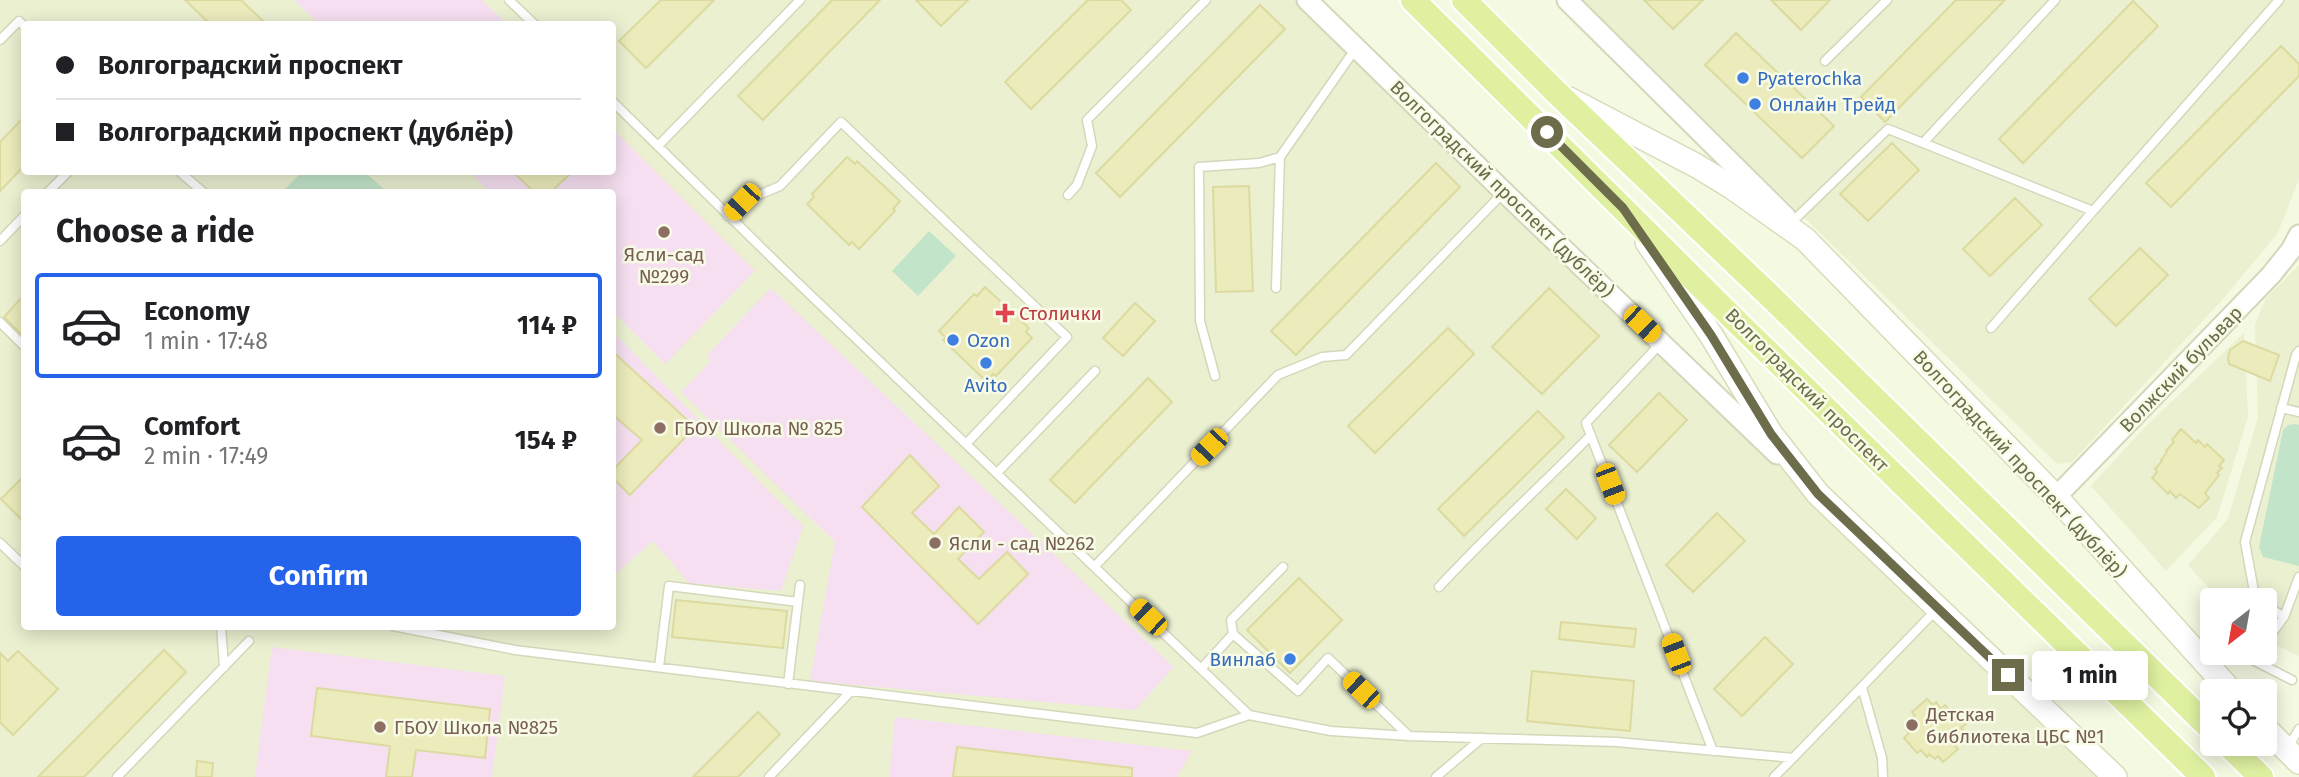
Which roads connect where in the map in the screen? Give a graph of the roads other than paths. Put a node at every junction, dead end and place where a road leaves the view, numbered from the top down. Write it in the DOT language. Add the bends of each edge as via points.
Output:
graph roads {
  1 [pos="509,0"];
  2 [pos="800,0"];
  3 [pos="1206,0"];
  4 [pos="1307,0"];
  5 [pos="1413,0"];
  6 [pos="1464,0"];
  7 [pos="1567,0"];
  8 [pos="1887,0"];
  9 [pos="2054,0"];
  10 [pos="2279,0"];
  11 [pos="531,21"];
  12 [pos="21,23"];
  13 [pos="0,40"];
  14 [pos="1356,48"];
  15 [pos="1825,61"];
  16 [pos="1557,93"];
  17 [pos="616,105"];
  18 [pos="1923,143"];
  19 [pos="658,146"];
  20 [pos="1280,156"];
  21 [pos="65,175"];
  22 [pos="183,175"];
  23 [pos="51,189"];
  24 [pos="200,189"];
  25 [pos="1504,192"];
  26 [pos="1068,195"];
  27 [pos="1623,208"];
  28 [pos="2093,211"];
  29 [pos="728,216"];
  30 [pos="21,219"];
  31 [pos="1798,231"];
  32 [pos="2299,235"];
  33 [pos="0,241"];
  34 [pos="1276,288"];
  35 [pos="0,322"];
  36 [pos="1991,328"];
  37 [pos="21,343"];
  38 [pos="1661,343"];
  39 [pos="2299,351"];
  40 [pos="1095,371"];
  41 [pos="1215,376"];
  42 [pos="2281,408"];
  43 [pos="2299,412"];
  44 [pos="1591,435"];
  45 [pos="966,444"];
  46 [pos="998,474"];
  47 [pos="1818,494"];
  48 [pos="2056,497"];
  49 [pos="0,542"];
  50 [pos="21,563"];
  51 [pos="1095,566"];
  52 [pos="1283,567"];
  53 [pos="2299,577"];
  54 [pos="800,585"];
  55 [pos="1440,587"];
  56 [pos="2253,588"];
  57 [pos="798,602"];
  58 [pos="1937,608"];
  59 [pos="2277,612"];
  60 [pos="2284,617"];
  61 [pos="2277,627"];
  62 [pos="221,630"];
  63 [pos="413,630"];
  64 [pos="1233,634"];
  65 [pos="249,641"];
  66 [pos="2200,658"];
  67 [pos="2207,665"];
  68 [pos="2264,665"];
  69 [pos="224,667"];
  70 [pos="659,667"];
  71 [pos="1201,669"];
  72 [pos="2220,679"];
  73 [pos="2292,680"];
  74 [pos="788,684"];
  75 [pos="1862,687"];
  76 [pos="852,691"];
  77 [pos="1249,715"];
  78 [pos="2200,718"];
  79 [pos="2299,729"];
  80 [pos="1409,736"];
  81 [pos="1482,738"];
  82 [pos="2277,742"];
  83 [pos="1713,751"];
  84 [pos="2239,756"];
  85 [pos="1793,758"];
  86 [pos="2294,762"];
  87 [pos="117,777"];
  88 [pos="769,777"];
  89 [pos="1436,777"];
  90 [pos="1773,777"];
  91 [pos="1883,777"];
  92 [pos="2115,777"];
  93 [pos="2203,777"];
  94 [pos="2261,777"];
  1 -- 11 [label="lane"];
  2 -- 19 [label="lane"];
  3 -- 26 [label="lane" via="1087,120 1093,146"];
  4 -- 14 [label="street, Волгоградский проспект (дублёр)"];
  5 -- 27 [label="main road, Волгоградский проспект"];
  6 -- 16 [label="main road, Волгоградский проспект"];
  7 -- 31 [label="street, Волгоградский проспект (дублёр)"];
  8 -- 15 [label="lane"];
  9 -- 18 [label="lane"];
  10 -- 28 [label="lane"];
  12 -- 13 [label="lane"];
  14 -- 20 [label="lane"];
  14 -- 25 [label="street, Волгоградский проспект (дублёр)"];
  16 -- 31 [label="main road, Волгоградский проспект (дублёр)" via="1698,166"];
  16 -- 78 [label="main road, Волгоградский проспект"];
  17 -- 19 [label="lane"];
  18 -- 28 [label="lane"];
  18 -- 31 [label="lane" via="1888,129"];
  19 -- 29 [label="lane"];
  20 -- 34 [label="lane"];
  20 -- 41 [label="lane" via="1259,163 1199,167 1200,321"];
  21 -- 23 [label="lane"];
  22 -- 24 [label="lane"];
  25 -- 38 [label="street, Волгоградский проспект (дублёр)"];
  25 -- 51 [label="lane" via="1346,355 1322,357 1278,375"];
  27 -- 47 [label="main road, Волгоградский проспект (дублёр)" via="1711,335 1771,434"];
  27 -- 93 [label="main road, Волгоградский проспект"];
  28 -- 36 [label="lane"];
  29 -- 45 [label="lane"];
  29 -- 45 [label="lane" via="742,202 780,186 841,122 1068,337"];
  30 -- 33 [label="lane"];
  31 -- 48 [label="main road, Волгоградский проспект (дублёр)"];
  32 -- 48 [label="street, Волжский бульвар" via="2271,275"];
  35 -- 37 [label="lane"];
  38 -- 44 [label="lane" via="1587,423"];
  38 -- 47 [label="street, Волгоградский проспект (дублёр)"];
  39 -- 42 [label="lane"];
  40 -- 46 [label="lane"];
  42 -- 43 [label="lane"];
  42 -- 56 [label="lane" via="2245,542"];
  44 -- 55 [label="lane"];
  44 -- 83 [label="lane"];
  45 -- 46 [label="lane"];
  46 -- 51 [label="lane"];
  47 -- 58 [label="main road, Волгоградский проспект (дублёр)"];
  48 -- 66 [label="main road, Волгоградский проспект (дублёр)"];
  49 -- 50 [label="lane"];
  51 -- 71 [label="lane"];
  52 -- 64 [label="lane" via="1231,620"];
  53 -- 60 [label="lane"];
  54 -- 57 [label="lane"];
  57 -- 70 [label="lane" via="670,586"];
  57 -- 74 [label="lane"];
  58 -- 75 [label="lane"];
  58 -- 92 [label="main road, Волгоградский проспект (дублёр)"];
  59 -- 60 [label="lane"];
  60 -- 61 [label="lane"];
  62 -- 69 [label="lane"];
  63 -- 70 [label="lane" via="515,650"];
  64 -- 71 [label="lane"];
  64 -- 80 [label="lane" via="1298,691 1328,658"];
  65 -- 69 [label="lane"];
  67 -- 72 [label="main road, Волгоградский проспект (дублёр)"];
  68 -- 73 [label="lane"];
  69 -- 87 [label="lane"];
  70 -- 74 [label="lane"];
  71 -- 77 [label="lane"];
  74 -- 76 [label="lane"];
  75 -- 85 [label="lane"];
  75 -- 91 [label="lane"];
  76 -- 77 [label="lane" via="1197,733"];
  76 -- 88 [label="lane"];
  77 -- 80 [label="lane" via="1331,731"];
  79 -- 86 [label="lane"];
  80 -- 81 [label="lane"];
  81 -- 83 [label="lane" via="1617,742"];
  81 -- 89 [label="lane"];
  82 -- 86 [label="main road"];
  83 -- 85 [label="lane"];
  84 -- 94 [label="main road"];
  85 -- 90 [label="lane"];
}
